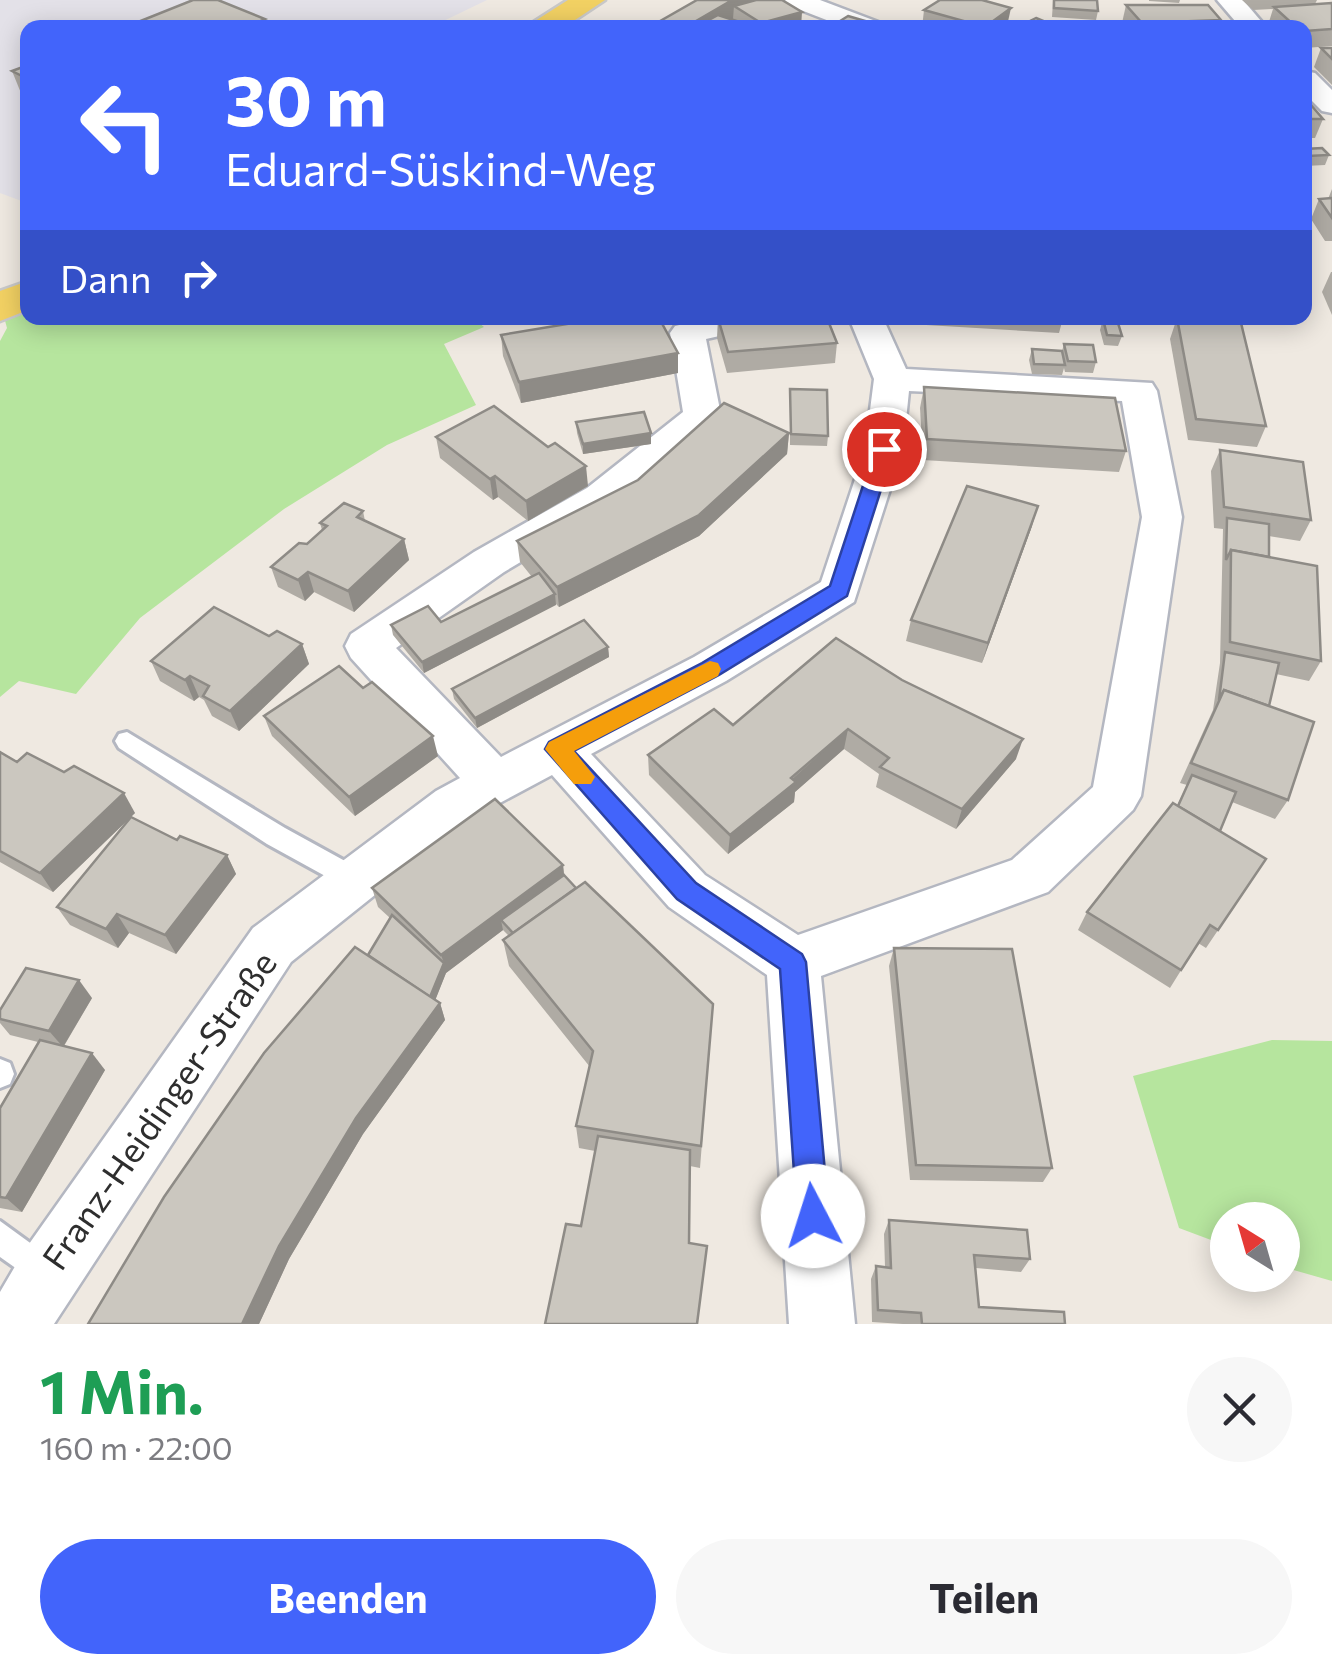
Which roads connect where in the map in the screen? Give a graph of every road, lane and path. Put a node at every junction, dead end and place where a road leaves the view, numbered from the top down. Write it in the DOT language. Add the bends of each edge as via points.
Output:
graph roads {
  1 [pos="590,0"];
  2 [pos="797,0"];
  3 [pos="1229,0"];
  4 [pos="553,20"];
  5 [pos="851,20"];
  6 [pos="1248,20"];
  7 [pos="1312,86"];
  8 [pos="1332,105"];
  9 [pos="715,325"];
  10 [pos="869,325"];
  11 [pos="892,380"];
  12 [pos="128,741"];
  13 [pos="557,749"];
  14 [pos="494,782"];
  15 [pos="356,880"];
  16 [pos="793,962"];
  17 [pos="0,1238"];
  18 [pos="46,1274"];
  19 [pos="18,1324"];
  20 [pos="822,1324"];
  1 -- 4 [label="main road"];
  2 -- 5 [label="street"];
  3 -- 6 [label="street"];
  7 -- 8 [label="street"];
  9 -- 14 [label="street" via="687,334 702,415 600,498 367,646"];
  10 -- 11 [label="street, Franz-Heidinger-Straße"];
  11 -- 13 [label="street, Franz-Heidinger-Straße" via="884,449 840,590 710,669"];
  11 -- 16 [label="street" via="1139,392 1162,517 1116,796 1030,876"];
  12 -- 15 [label="lane"];
  13 -- 14 [label="street, Franz-Heidinger-Straße"];
  13 -- 16 [label="street" via="686,891"];
  14 -- 15 [label="street, Franz-Heidinger-Straße" via="452,805"];
  15 -- 18 [label="street, Franz-Heidinger-Straße" via="272,945"];
  16 -- 20 [label="street"];
  17 -- 18 [label="lane"];
  18 -- 19 [label="street, Franz-Heidinger-Straße"];
}
